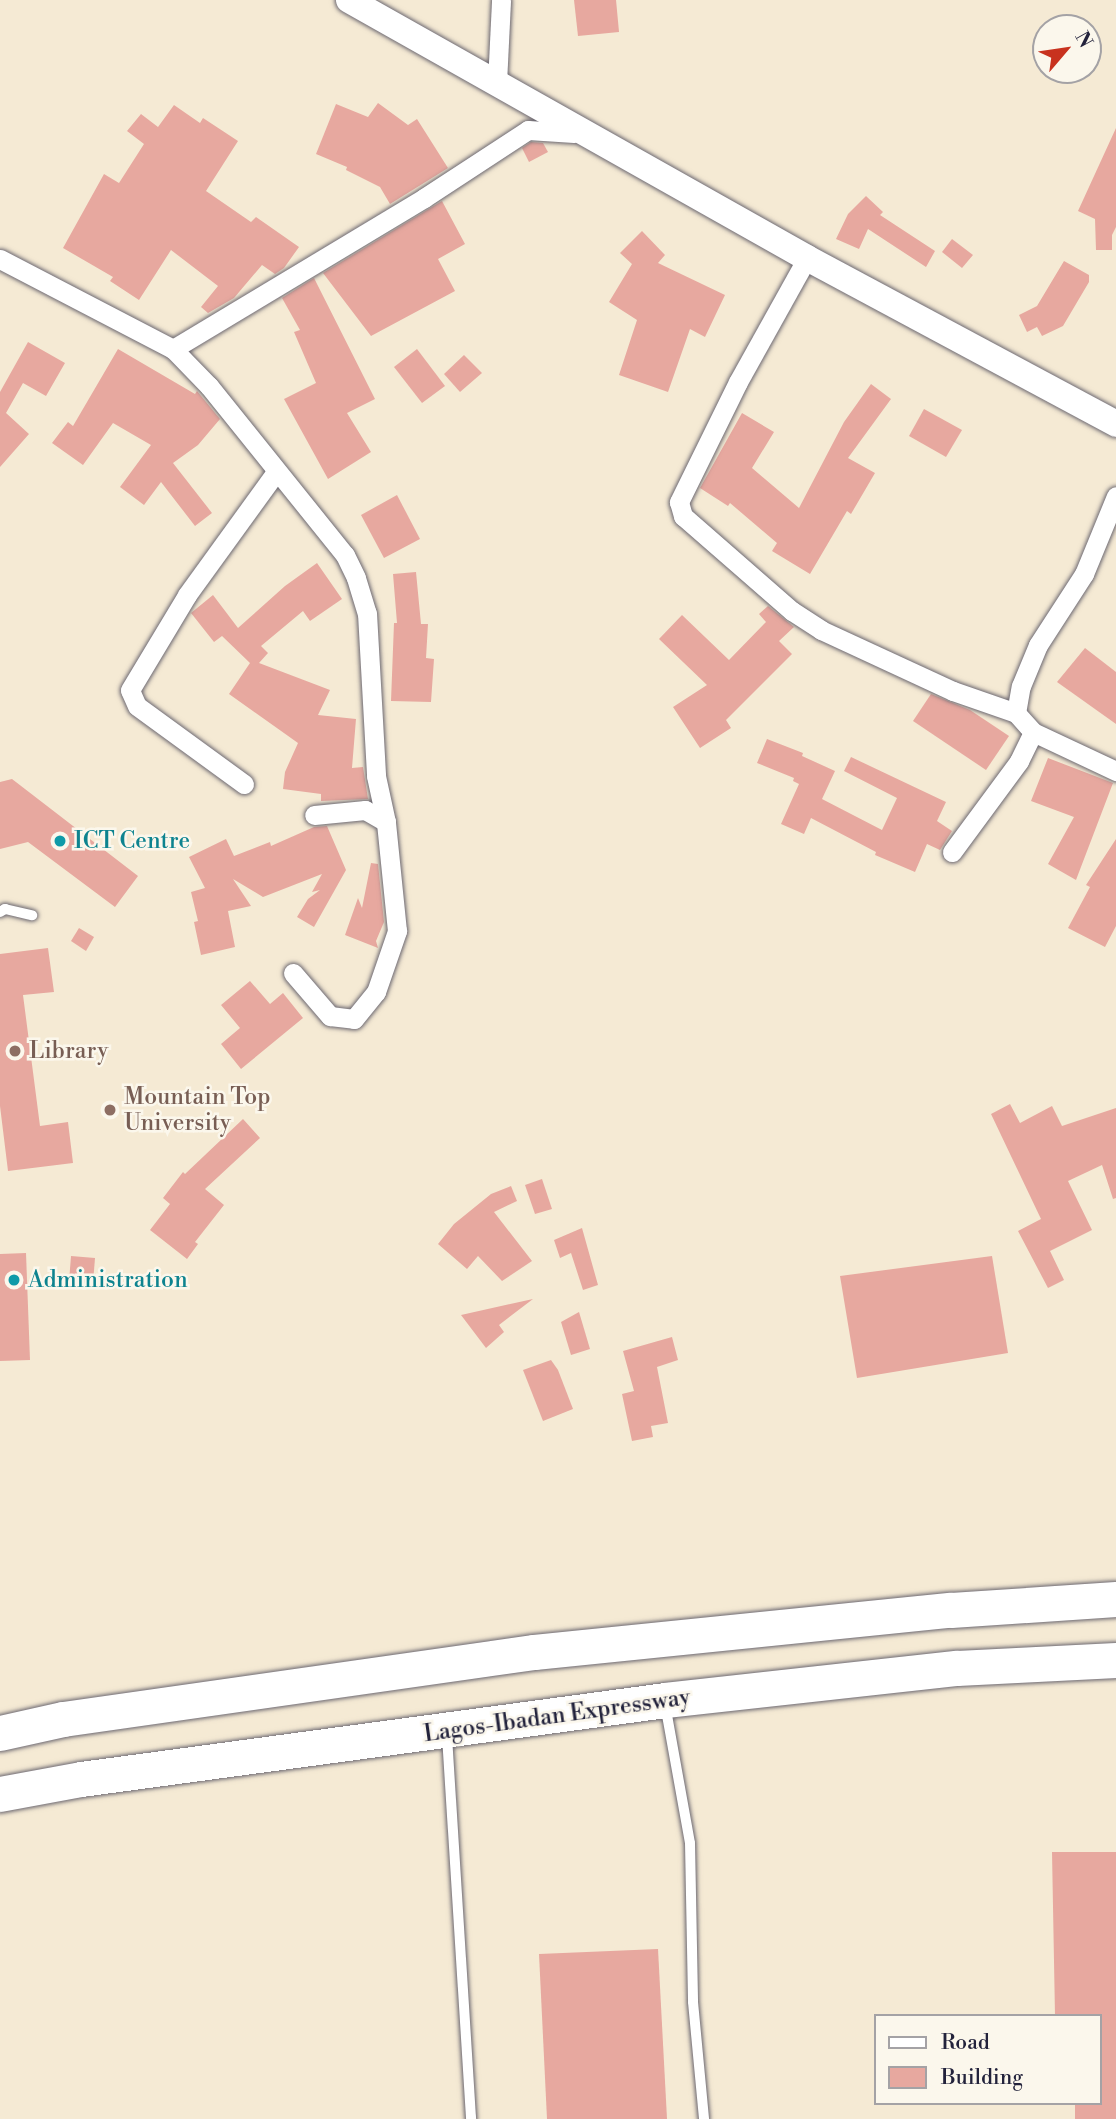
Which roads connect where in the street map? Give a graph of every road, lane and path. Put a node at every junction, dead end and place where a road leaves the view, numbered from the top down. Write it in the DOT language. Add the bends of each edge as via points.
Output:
graph roads {
  1 [pos="349,0"];
  2 [pos="501,0"];
  3 [pos="497,83"];
  4 [pos="589,136"];
  5 [pos="807,258"];
  6 [pos="0,259"];
  7 [pos="173,349"];
  8 [pos="1116,424"];
  9 [pos="276,472"];
  10 [pos="1116,496"];
  11 [pos="1016,713"];
  12 [pos="1033,732"];
  13 [pos="1116,771"];
  14 [pos="243,785"];
  15 [pos="314,815"];
  16 [pos="386,821"];
  17 [pos="952,852"];
  18 [pos="0,912"];
  19 [pos="32,915"];
  20 [pos="293,973"];
  21 [pos="1116,1599"];
  22 [pos="1116,1660"];
  23 [pos="665,1700"];
  24 [pos="446,1732"];
  25 [pos="0,1733"];
  26 [pos="0,1794"];
  27 [pos="471,2119"];
  28 [pos="704,2119"];
  1 -- 3 [label="street"];
  2 -- 3 [label="street"];
  3 -- 4 [label="street"];
  4 -- 5 [label="street"];
  4 -- 7 [label="street" via="528,130"];
  5 -- 8 [label="street"];
  5 -- 11 [label="street" via="679,502 683,516 792,611 821,630 953,691"];
  6 -- 7 [label="street"];
  7 -- 9 [label="street" via="209,386"];
  9 -- 14 [label="street" via="187,595 130,690 137,706"];
  9 -- 16 [label="street" via="345,555 356,578 367,613 376,776"];
  10 -- 11 [label="street" via="1084,574 1038,645 1021,686"];
  11 -- 12 [label="street"];
  12 -- 13 [label="street"];
  12 -- 17 [label="street" via="1019,761"];
  15 -- 16 [label="street" via="365,810"];
  16 -- 20 [label="street" via="397,931 376,992 354,1019 330,1016"];
  18 -- 19 [label="lane"];
  21 -- 25 [label="highway" via="951,1610 534,1652 62,1720"];
  22 -- 23 [label="highway, Lagos-Ibadan Expressway" via="957,1668"];
  23 -- 24 [label="highway, Lagos-Ibadan Expressway"];
  23 -- 28 [label="lane" via="690,1843 693,2002"];
  24 -- 26 [label="highway, Lagos-Ibadan Expressway" via="81,1779"];
  24 -- 27 [label="lane"];
}
